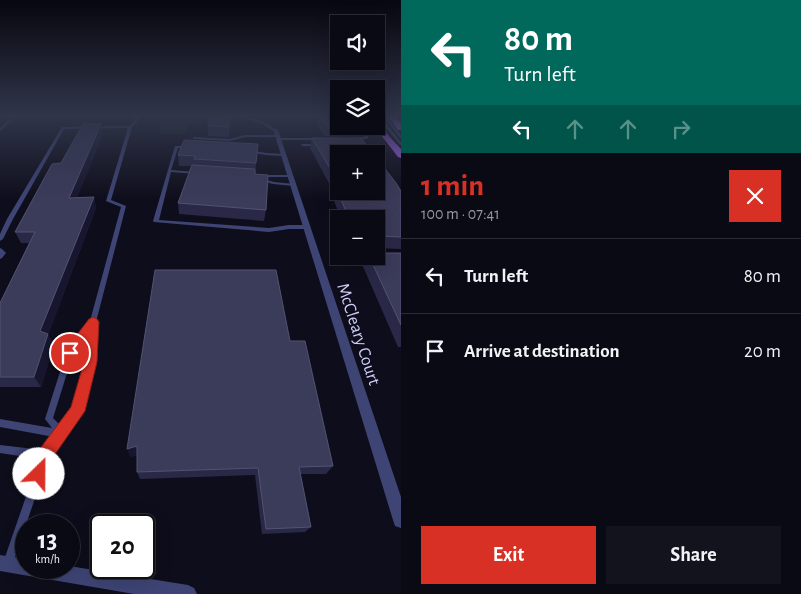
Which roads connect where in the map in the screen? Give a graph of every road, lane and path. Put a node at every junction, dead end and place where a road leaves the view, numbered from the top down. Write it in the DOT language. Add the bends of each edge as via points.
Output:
graph roads {
  1 [pos="54,144"];
  2 [pos="125,144"];
  3 [pos="280,144"];
  4 [pos="392,144"];
  5 [pos="303,145"];
  6 [pos="326,145"];
  7 [pos="195,148"];
  8 [pos="245,150"];
  9 [pos="401,154"];
  10 [pos="284,155"];
  11 [pos="169,171"];
  12 [pos="198,173"];
  13 [pos="292,181"];
  14 [pos="307,227"];
  15 [pos="0,240"];
  16 [pos="0,250"];
  17 [pos="0,257"];
  18 [pos="93,322"];
  19 [pos="0,424"];
  20 [pos="62,434"];
  21 [pos="0,449"];
  22 [pos="45,455"];
  23 [pos="401,520"];
  24 [pos="4,564"];
  25 [pos="80,576"];
  26 [pos="188,594"];
  1 -- 15 [label="lane"];
  2 -- 18 [label="lane" via="108,201 124,206"];
  3 -- 10 [label="street, McCleary Court"];
  4 -- 9 [label="main road"];
  5 -- 6 [label="lane"];
  7 -- 11 [label="lane" via="176,147"];
  8 -- 10 [label="lane"];
  10 -- 13 [label="street, McCleary Court"];
  11 -- 12 [label="lane"];
  11 -- 14 [label="lane" via="156,221 269,230"];
  13 -- 13 [label="lane" via="274,175 255,177 273,183"];
  13 -- 14 [label="street, McCleary Court"];
  14 -- 23 [label="street, McCleary Court"];
  16 -- 17 [label="lane" via="3,253"];
  18 -- 20 [label="lane" via="90,362 78,411"];
  18 -- 20 [label="lane" via="70,353 49,419"];
  19 -- 20 [label="lane"];
  20 -- 22 [label="lane"];
  21 -- 22 [label="lane"];
  22 -- 24 [label="lane"];
  25 -- 26 [label="street"];
}
